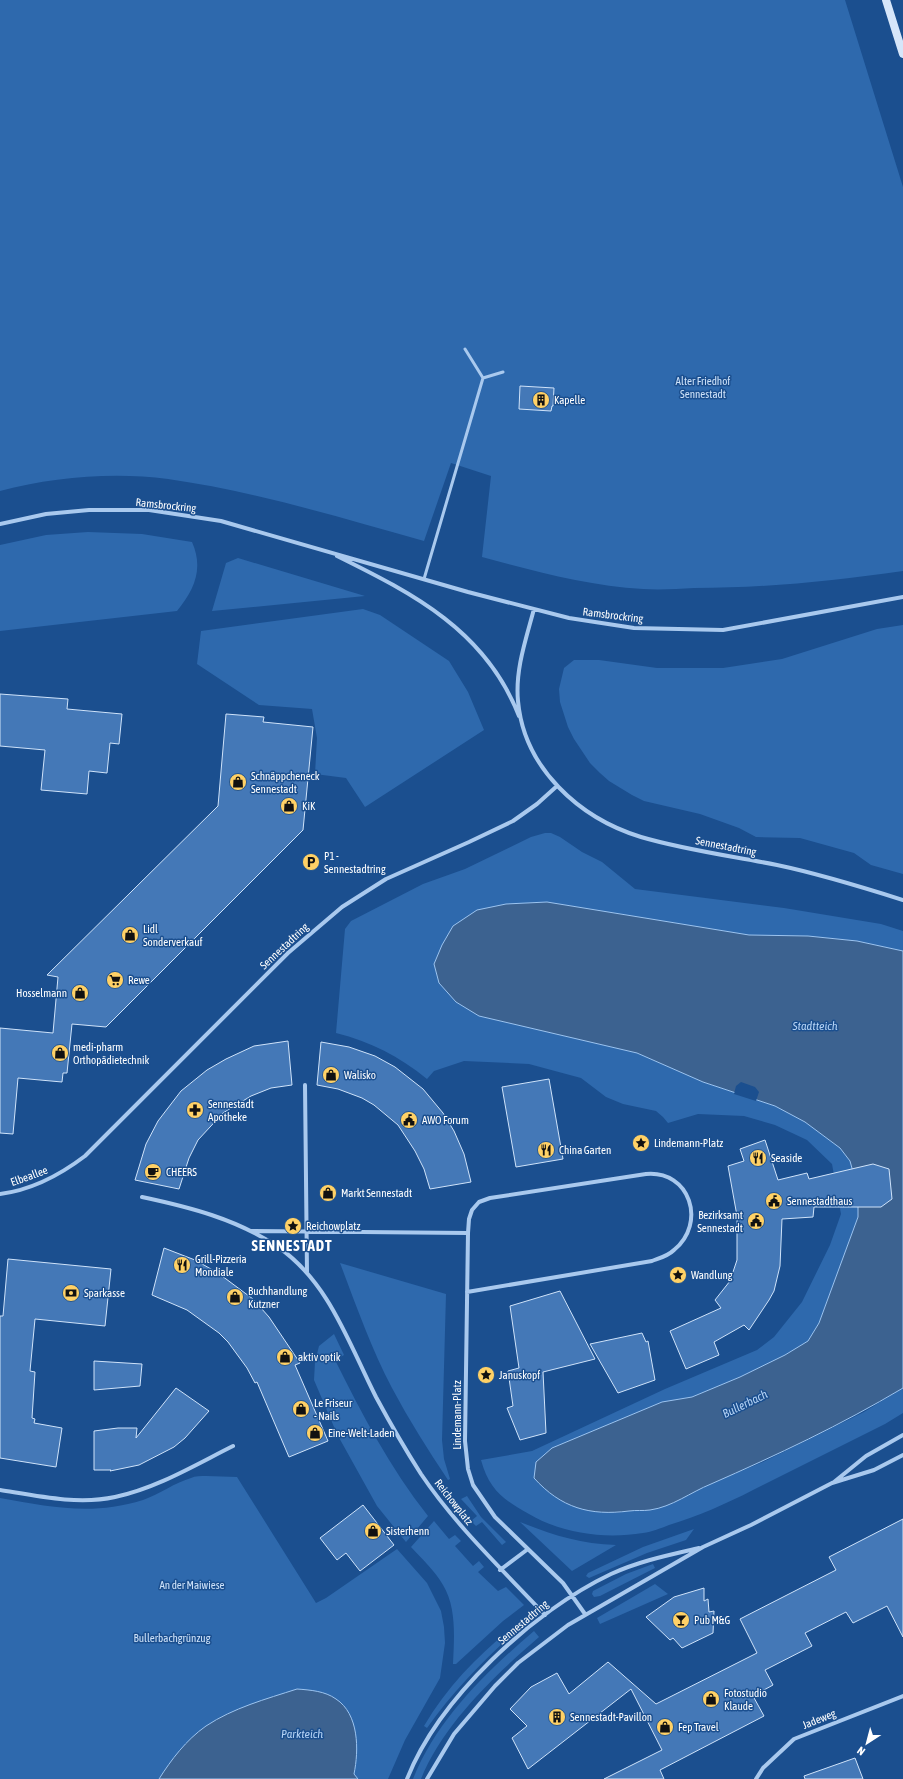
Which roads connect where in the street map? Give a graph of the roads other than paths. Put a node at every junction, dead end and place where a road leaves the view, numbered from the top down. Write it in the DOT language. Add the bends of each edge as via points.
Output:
graph roads {
  1 [pos="886,0"];
  2 [pos="903,54"];
  3 [pos="465,349"];
  4 [pos="503,372"];
  5 [pos="483,378"];
  6 [pos="0,524"];
  7 [pos="327,552"];
  8 [pos="424,579"];
  9 [pos="903,597"];
  10 [pos="534,609"];
  11 [pos="523,726"];
  12 [pos="557,786"];
  13 [pos="903,900"];
  14 [pos="305,1085"];
  15 [pos="63,1172"];
  16 [pos="0,1194"];
  17 [pos="142,1197"];
  18 [pos="250,1231"];
  19 [pos="306,1231"];
  20 [pos="468,1233"];
  21 [pos="307,1272"];
  22 [pos="467,1292"];
  23 [pos="903,1435"];
  24 [pos="233,1446"];
  25 [pos="903,1455"];
  26 [pos="832,1483"];
  27 [pos="0,1490"];
  28 [pos="703,1547"];
  29 [pos="528,1549"];
  30 [pos="500,1570"];
  31 [pos="573,1595"];
  32 [pos="585,1614"];
  33 [pos="545,1615"];
  34 [pos="903,1696"];
  35 [pos="407,1779"];
  36 [pos="428,1779"];
  37 [pos="756,1779"];
  1 -- 2 [label="main road"];
  3 -- 5 [label="lane"];
  4 -- 5 [label="lane"];
  5 -- 8 [label="lane"];
  6 -- 7 [label="street, Ramsbrockring" via="46,514 89,510 149,510 221,521"];
  7 -- 8 [label="street, Ramsbrockring"];
  7 -- 11 [label="street, Ramsbrockring" via="386,580 437,612 478,647 511,695"];
  8 -- 10 [label="street, Ramsbrockring"];
  9 -- 10 [label="street, Ramsbrockring" via="723,630 634,628 569,618"];
  10 -- 11 [label="street, Sennestadtring" via="520,660 518,701"];
  11 -- 12 [label="street, Sennestadtring" via="535,756"];
  12 -- 13 [label="street, Sennestadtring" via="585,810 615,827 640,837 779,866"];
  12 -- 15 [label="street, Sennestadtring" via="513,821 386,878 342,907 272,969 94,1149"];
  14 -- 19 [label="street"];
  15 -- 16 [label="street, Elbeallee" via="32,1187"];
  17 -- 18 [label="street, Reichowplatz" via="198,1210"];
  18 -- 19 [label="street, Reichowplatz"];
  18 -- 21 [label="street, Reichowplatz" via="277,1246"];
  19 -- 20 [label="street, Reichowplatz"];
  19 -- 21 [label="street"];
  20 -- 22 [label="street, Lindemann-Platz"];
  20 -- 22 [label="street, Lindemann-Platz" via="472,1210 479,1202 490,1198 646,1174 662,1174 673,1180 684,1190 691,1205 690,1223 683,1241 663,1257 652,1261"];
  21 -- 30 [label="street, Reichowplatz" via="329,1303 376,1398 421,1474"];
  22 -- 29 [label="street, Lindemann-Platz" via="465,1441 468,1469 482,1499"];
  23 -- 26 [label="street, Sennestadtring" via="866,1456"];
  24 -- 27 [label="street" via="168,1479 115,1497 60,1499"];
  25 -- 26 [label="street, Sennestadtring" via="874,1470"];
  26 -- 28 [label="street, Sennestadtring"];
  28 -- 31 [label="street, Sennestadtring" via="627,1567"];
  28 -- 32 [label="street, Sennestadtring"];
  29 -- 30 [label="street"];
  29 -- 31 [label="street, Lindemann-Platz"];
  30 -- 33 [label="street, Reichowplatz"];
  31 -- 32 [label="street, Lindemann-Platz"];
  31 -- 33 [label="street, Sennestadtring"];
  32 -- 36 [label="street, Sennestadtring" via="518,1663 495,1686 454,1734"];
  33 -- 35 [label="street, Sennestadtring" via="505,1648 456,1700 423,1746"];
  34 -- 37 [label="street, Jadeweg" via="794,1739 763,1768"];
}
